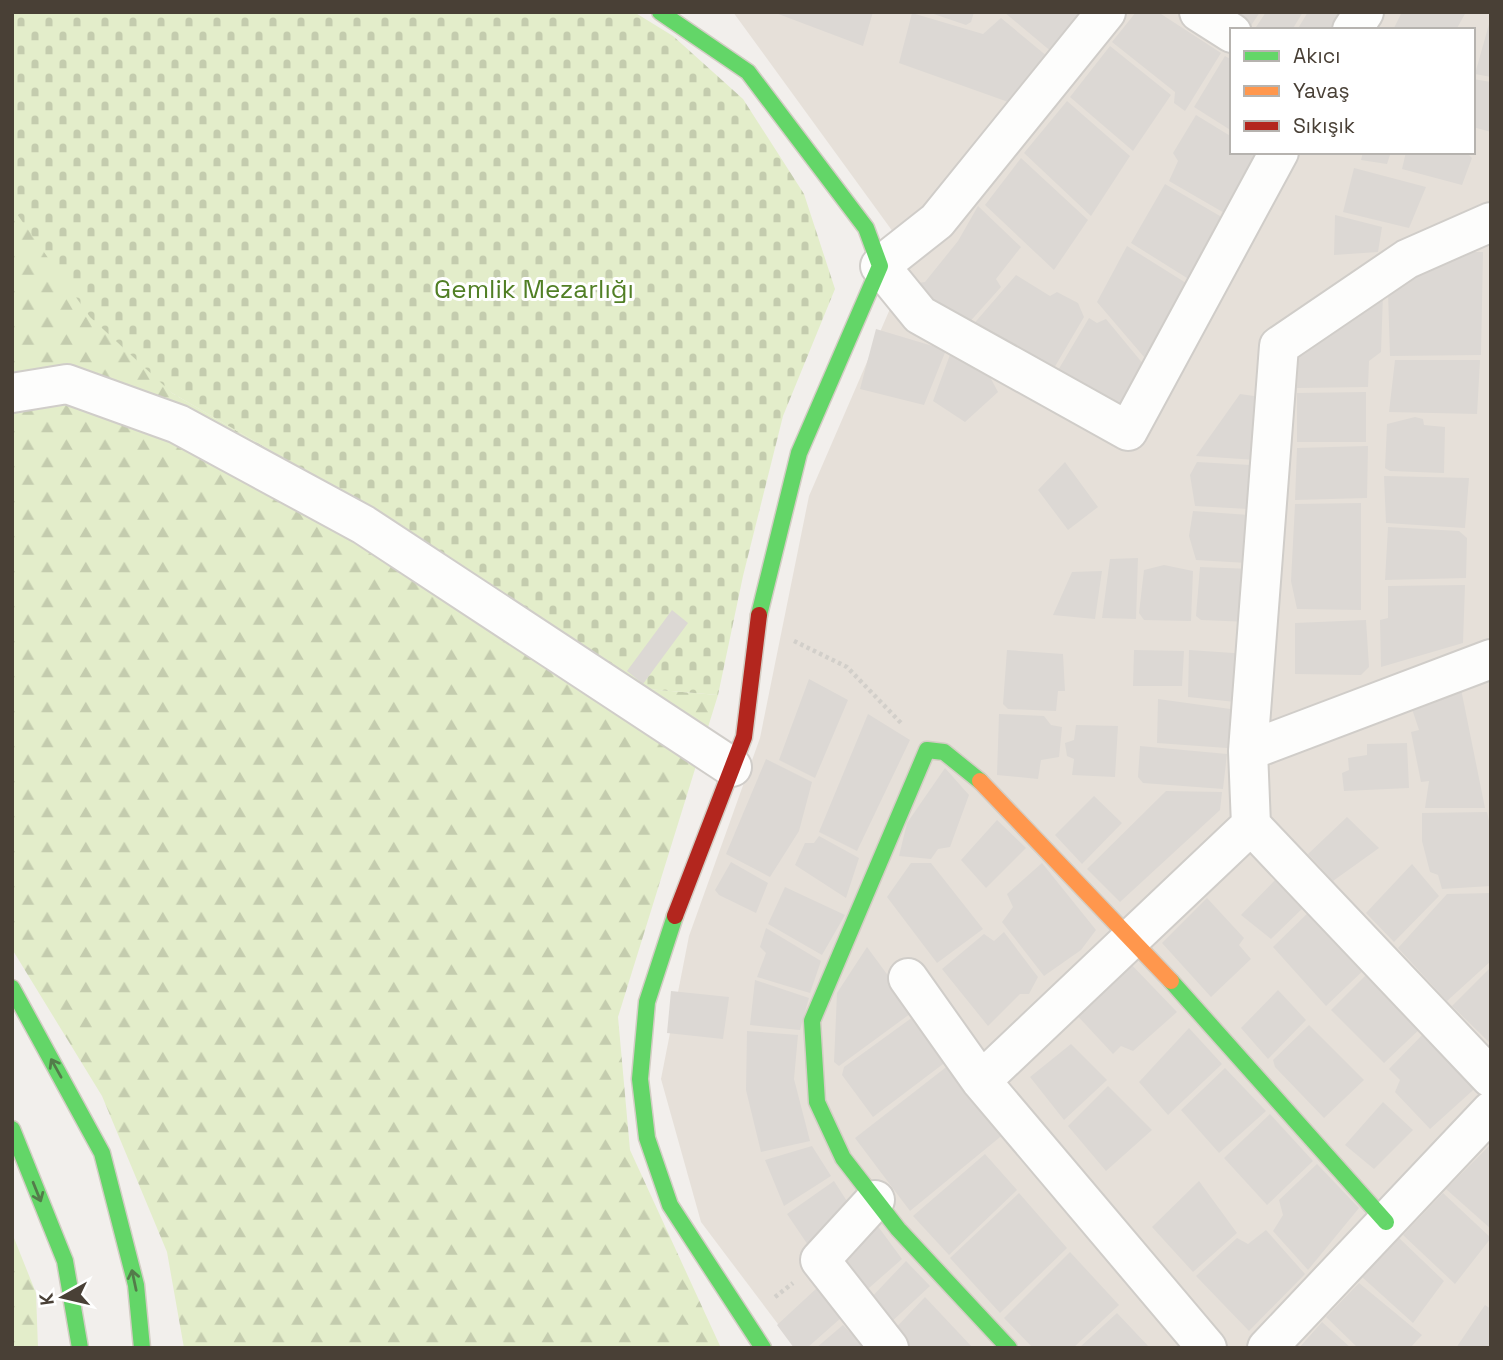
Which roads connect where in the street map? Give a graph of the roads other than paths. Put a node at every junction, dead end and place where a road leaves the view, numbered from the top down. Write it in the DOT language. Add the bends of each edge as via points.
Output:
graph roads {
  1 [pos="660,12"];
  2 [pos="1106,12"];
  3 [pos="1199,12"];
  4 [pos="1364,12"];
  5 [pos="1353,28"];
  6 [pos="1230,32"];
  7 [pos="1278,154"];
  8 [pos="1491,222"];
  9 [pos="880,266"];
  10 [pos="12,393"];
  11 [pos="1491,659"];
  12 [pos="1248,751"];
  13 [pos="732,767"];
  14 [pos="1251,825"];
  15 [pos="1132,939"];
  16 [pos="908,978"];
  17 [pos="12,988"];
  18 [pos="1491,1078"];
  19 [pos="981,1081"];
  20 [pos="1491,1111"];
  21 [pos="12,1129"];
  22 [pos="875,1200"];
  23 [pos="1386,1222"];
  24 [pos="80,1348"];
  25 [pos="142,1348"];
  26 [pos="763,1348"];
  27 [pos="889,1348"];
  28 [pos="1009,1348"];
  29 [pos="1207,1348"];
  30 [pos="1267,1348"];
  1 -- 9 [label="street" via="748,72 866,228"];
  2 -- 9 [label="street" via="937,221"];
  3 -- 6 [label="street"];
  4 -- 5 [label="street"];
  7 -- 9 [label="street" via="1128,431 920,315"];
  8 -- 12 [label="street" via="1407,258 1279,346"];
  9 -- 13 [label="street" via="799,453 761,597 744,737"];
  10 -- 13 [label="street" via="67,384 178,424 364,525"];
  11 -- 12 [label="street"];
  12 -- 14 [label="street"];
  13 -- 26 [label="street" via="689,874 647,1002 640,1079 647,1138 670,1205"];
  14 -- 15 [label="street"];
  14 -- 18 [label="street"];
  15 -- 19 [label="street"];
  15 -- 22 [label="street" via="990,789 944,752 927,750 812,1021 817,1102 843,1158"];
  15 -- 23 [label="street"];
  16 -- 19 [label="street"];
  25 -- 17 [label="street, one-way" via="136,1284 102,1153"];
  19 -- 29 [label="street"];
  20 -- 23 [label="street"];
  21 -- 24 [label="street, one-way" via="65,1261"];
  22 -- 27 [label="street" via="820,1260"];
  22 -- 28 [label="street"];
  23 -- 30 [label="street"];
}
